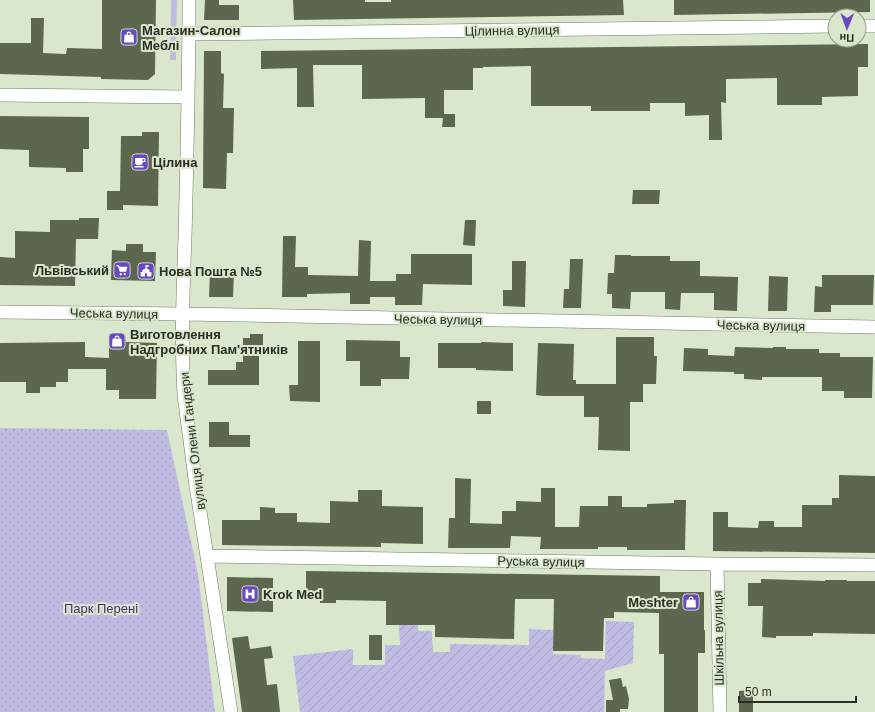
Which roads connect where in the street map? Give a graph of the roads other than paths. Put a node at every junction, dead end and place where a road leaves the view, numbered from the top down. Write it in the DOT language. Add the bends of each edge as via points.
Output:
graph roads {
  1 [pos="189,0"];
  2 [pos="827,26"];
  3 [pos="189,34"];
  4 [pos="0,95"];
  5 [pos="188,97"];
  6 [pos="0,312"];
  7 [pos="183,314"];
  8 [pos="875,327"];
  9 [pos="207,556"];
  10 [pos="717,564"];
  11 [pos="875,565"];
  12 [pos="231,712"];
  13 [pos="720,712"];
  1 -- 3 [label="street, вулиця Олени Гандери"];
  2 -- 3 [label="street, Цілинна вулиця"];
  3 -- 5 [label="street, вулиця Олени Гандери"];
  4 -- 5 [label="street"];
  5 -- 7 [label="street, вулиця Олени Гандери"];
  6 -- 7 [label="street, Чеська вулиця"];
  7 -- 8 [label="street, Чеська вулиця"];
  7 -- 9 [label="street, вулиця Олени Гандери" via="184,394"];
  9 -- 10 [label="street, Руська вулиця"];
  9 -- 12 [label="street, вулиця Олени Гандери"];
  10 -- 11 [label="street, Руська вулиця"];
  10 -- 13 [label="street, Шкільна вулиця"];
}
